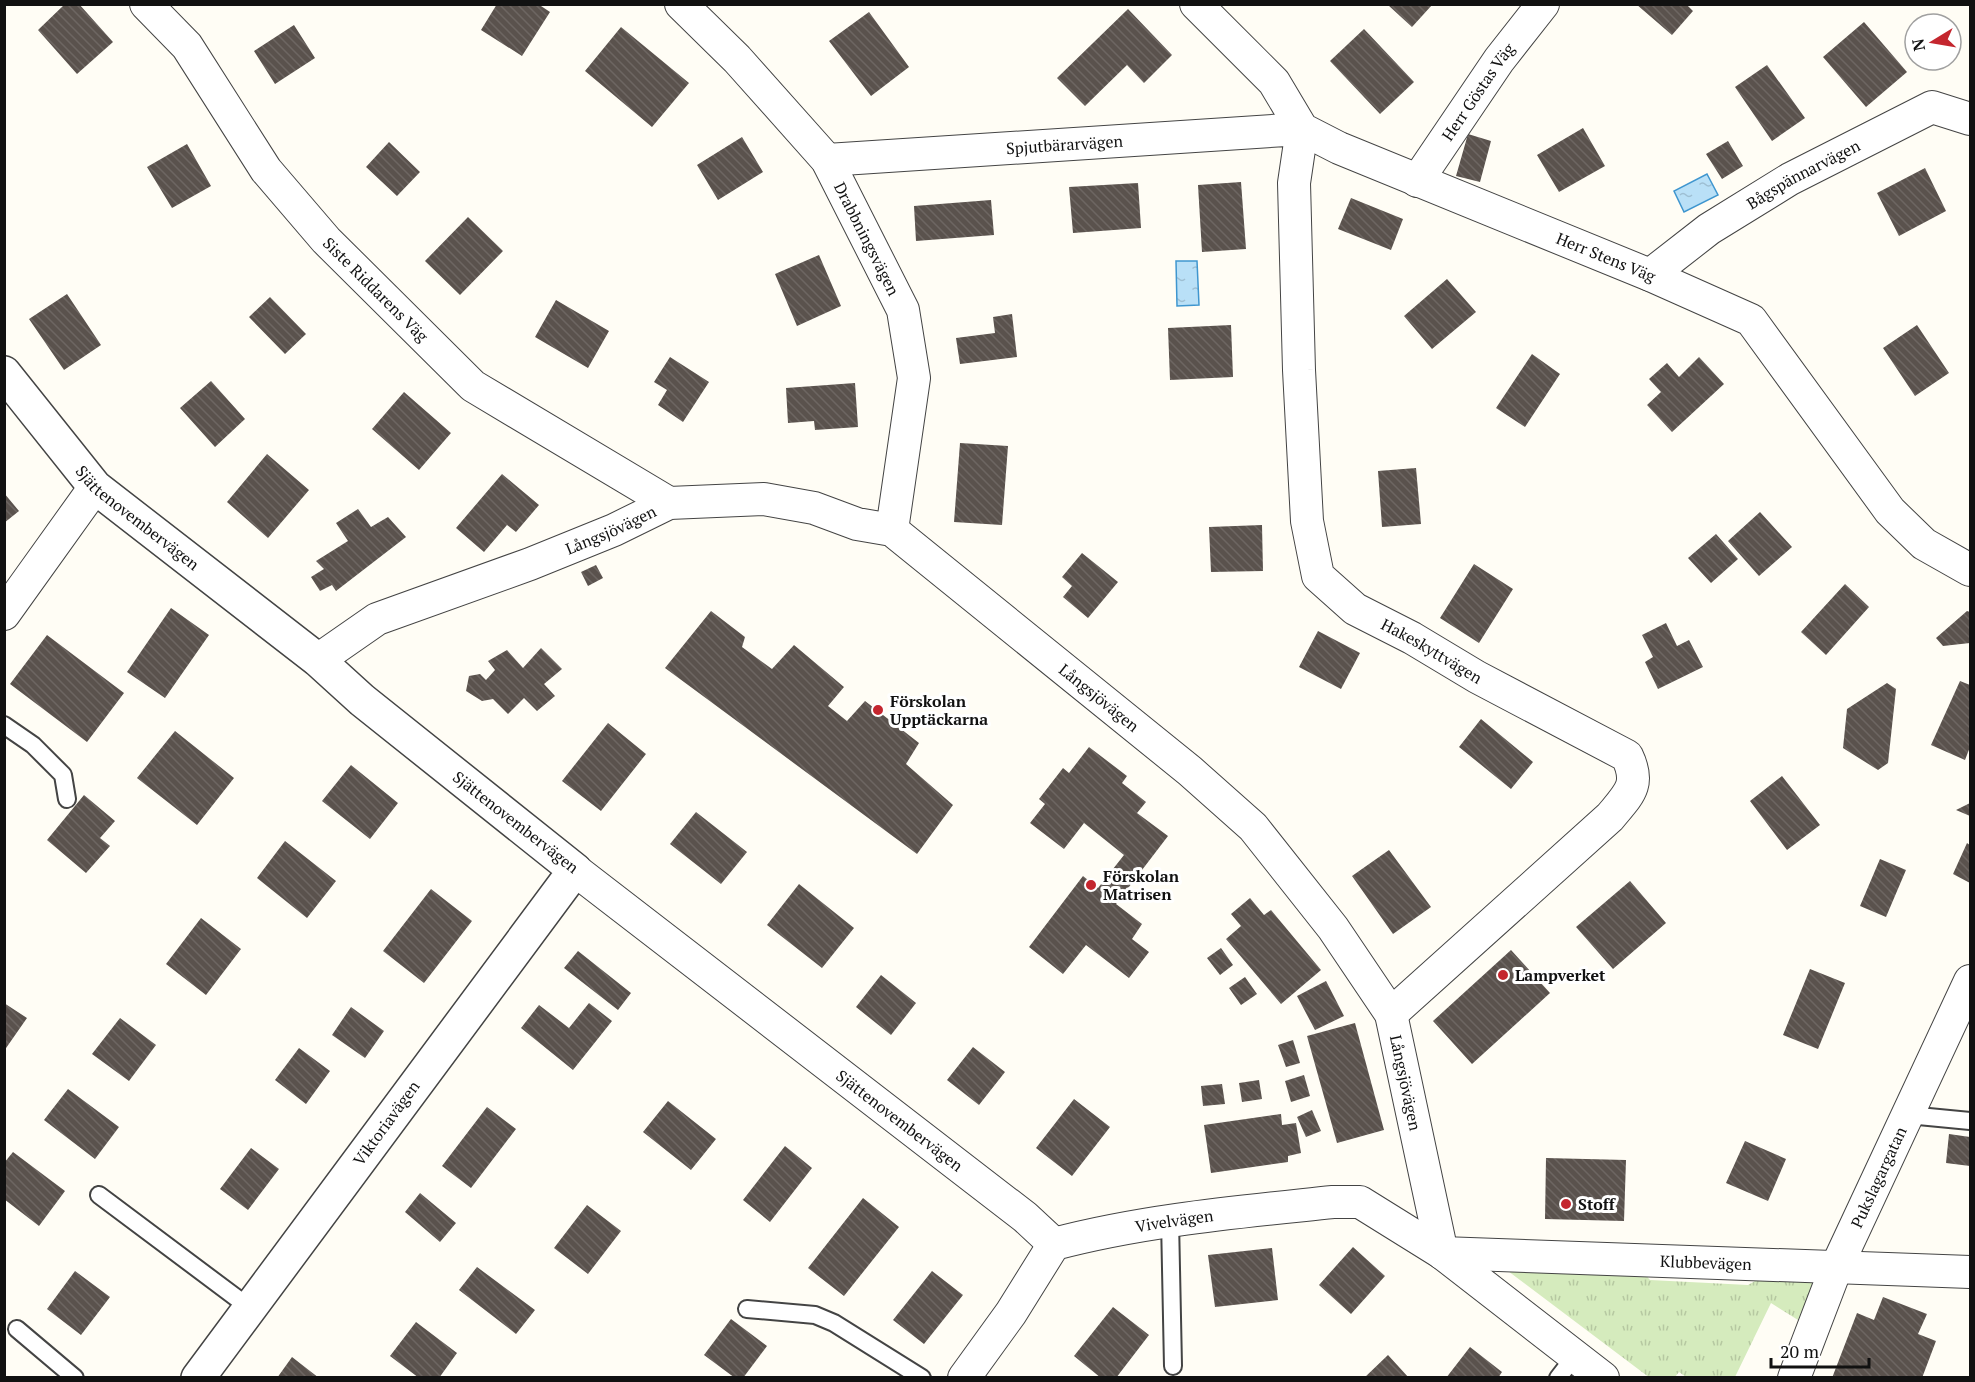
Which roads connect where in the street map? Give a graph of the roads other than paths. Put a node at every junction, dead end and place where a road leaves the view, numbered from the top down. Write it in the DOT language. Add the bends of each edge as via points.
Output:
graph roads {
  1 [pos="146,4"];
  2 [pos="681,4"];
  3 [pos="1196,4"];
  4 [pos="1543,4"];
  5 [pos="1971,119"];
  6 [pos="1302,129"];
  7 [pos="827,160"];
  8 [pos="1416,181"];
  9 [pos="1650,275"];
  10 [pos="4,373"];
  11 [pos="95,487"];
  12 [pos="669,503"];
  13 [pos="892,530"];
  14 [pos="1971,570"];
  15 [pos="4,614"];
  16 [pos="318,660"];
  17 [pos="4,725"];
  18 [pos="67,799"];
  19 [pos="575,870"];
  20 [pos="1971,981"];
  21 [pos="1390,1014"];
  22 [pos="1908,1114"];
  23 [pos="1971,1121"];
  24 [pos="99,1195"];
  25 [pos="1170,1220"];
  26 [pos="1053,1244"];
  27 [pos="1442,1253"];
  28 [pos="1836,1268"];
  29 [pos="1971,1272"];
  30 [pos="250,1308"];
  31 [pos="747,1309"];
  32 [pos="17,1329"];
  33 [pos="1173,1366"];
  34 [pos="1566,1367"];
  35 [pos="75,1377"];
  36 [pos="198,1377"];
  37 [pos="922,1377"];
  38 [pos="964,1377"];
  39 [pos="1603,1377"];
  40 [pos="1794,1377"];
  1 -- 12 [label="street, Siste Riddarens Väg" via="188,46 266,170 326,240 472,386"];
  2 -- 7 [label="street, Drabbningsvägen" via="737,58"];
  3 -- 6 [label="street" via="1274,82"];
  4 -- 8 [label="street, Herr Göstas Väg" via="1499,60"];
  5 -- 9 [label="street, Bågspännarvägen" via="1932,107 1790,179 1709,229"];
  6 -- 7 [label="street, Spjutbärarvägen"];
  6 -- 8 [label="street, Herr Stens Väg"];
  6 -- 21 [label="street, Hakeskyttvägen" via="1294,183 1299,370 1306,521 1318,576 1355,609 1627,756 1635,772 1632,791 1610,817"];
  7 -- 13 [label="street, Drabbningsvägen" via="903,310 914,378"];
  8 -- 9 [label="street, Herr Stens Väg"];
  9 -- 14 [label="street, Herr Stens Väg" via="1751,320 1890,511 1924,544"];
  10 -- 11 [label="street, Sjättenovembervägen"];
  11 -- 15 [label="street"];
  11 -- 16 [label="street, Sjättenovembervägen"];
  12 -- 13 [label="street, Långsjövägen" via="764,500 814,508 857,524"];
  12 -- 16 [label="street, Långsjövägen" via="530,564 377,619"];
  13 -- 21 [label="street, Långsjövägen" via="1190,771 1254,828 1333,928"];
  16 -- 19 [label="street, Sjättenovembervägen" via="362,700"];
  17 -- 18 [label="lane" via="33,745 63,775"];
  19 -- 26 [label="street, Sjättenovembervägen" via="1025,1217"];
  19 -- 30 [label="street, Viktoriavägen"];
  20 -- 22 [label="street, Pukslagargatan"];
  21 -- 27 [label="street, Långsjövägen"];
  22 -- 23 [label="lane"];
  22 -- 28 [label="street, Pukslagargatan"];
  24 -- 30 [label="lane"];
  25 -- 26 [label="street, Vivelvägen" via="1110,1229"];
  25 -- 27 [label="street, Vivelvägen" via="1360,1202"];
  25 -- 33 [label="lane"];
  26 -- 38 [label="street"];
  27 -- 28 [label="street, Klubbevägen"];
  27 -- 34 [label="street"];
  28 -- 29 [label="street, Klubbevägen"];
  28 -- 40 [label="street, Pukslagargatan"];
  30 -- 36 [label="street, Viktoriavägen"];
  31 -- 37 [label="lane" via="815,1315"];
  32 -- 35 [label="lane"];
  34 -- 39 [label="street"];
}
